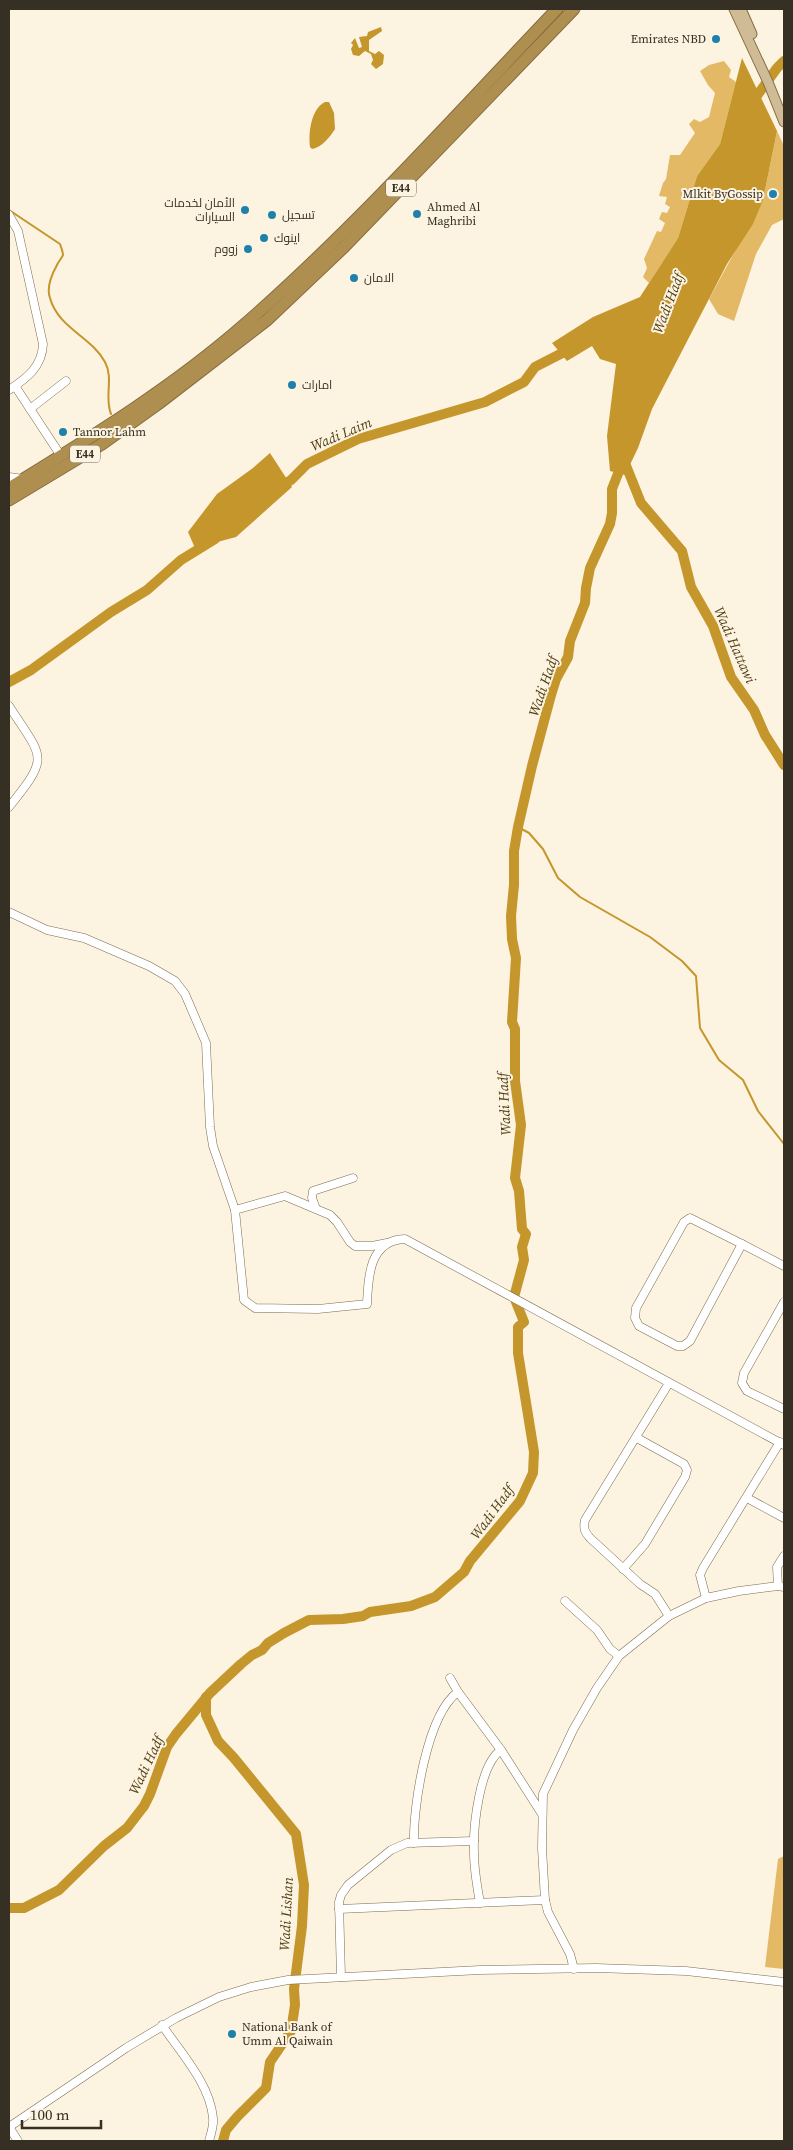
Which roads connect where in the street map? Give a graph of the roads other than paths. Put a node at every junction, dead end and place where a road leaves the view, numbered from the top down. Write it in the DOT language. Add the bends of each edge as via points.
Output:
graph roads {
  1 [pos="557,9"];
  2 [pos="574,9"];
  3 [pos="734,9"];
  4 [pos="741,9"];
  5 [pos="759,56"];
  6 [pos="770,81"];
  7 [pos="784,110"];
  8 [pos="784,122"];
  9 [pos="9,215"];
  10 [pos="192,366"];
  11 [pos="66,381"];
  12 [pos="12,388"];
  13 [pos="171,394"];
  14 [pos="30,409"];
  15 [pos="61,456"];
  16 [pos="9,477"];
  17 [pos="23,479"];
  18 [pos="9,488"];
  19 [pos="9,500"];
  20 [pos="9,706"];
  21 [pos="9,807"];
  22 [pos="9,912"];
  23 [pos="353,1178"];
  24 [pos="316,1209"];
  25 [pos="236,1210"];
  26 [pos="389,1243"];
  27 [pos="742,1244"];
  28 [pos="784,1266"];
  29 [pos="784,1302"];
  30 [pos="669,1383"];
  31 [pos="784,1409"];
  32 [pos="637,1438"];
  33 [pos="782,1443"];
  34 [pos="747,1498"];
  35 [pos="784,1518"];
  36 [pos="784,1556"];
  37 [pos="624,1569"];
  38 [pos="781,1587"];
  39 [pos="706,1598"];
  40 [pos="565,1601"];
  41 [pos="669,1616"];
  42 [pos="619,1656"];
  43 [pos="450,1678"];
  44 [pos="458,1692"];
  45 [pos="501,1750"];
  46 [pos="546,1787"];
  47 [pos="528,1791"];
  48 [pos="542,1815"];
  49 [pos="474,1841"];
  50 [pos="414,1843"];
  51 [pos="545,1900"];
  52 [pos="480,1903"];
  53 [pos="339,1909"];
  54 [pos="574,1969"];
  55 [pos="341,1977"];
  56 [pos="784,1982"];
  57 [pos="162,2025"];
  58 [pos="9,2127"];
  59 [pos="18,2141"];
  60 [pos="209,2141"];
  1 -- 10 [label="highway, E44" via="378,197 244,325"];
  2 -- 13 [label="highway, E44" via="344,248 267,320"];
  3 -- 5 [label="main road"];
  4 -- 5 [label="main road"];
  5 -- 6 [label="main road"];
  6 -- 7 [label="main road"];
  6 -- 8 [label="main road"];
  9 -- 12 [label="street" via="18,231 43,344 39,364"];
  10 -- 13 [label="highway" via="185,377 168,389"];
  10 -- 15 [label="highway, E44" via="134,409"];
  11 -- 14 [label="street"];
  12 -- 14 [label="street"];
  13 -- 19 [label="highway, E44" via="102,444"];
  14 -- 15 [label="street"];
  15 -- 17 [label="highway, E44"];
  16 -- 17 [label="street"];
  17 -- 18 [label="highway, E44"];
  20 -- 21 [label="street" via="36,748 39,763"];
  22 -- 25 [label="street" via="47,930 84,938 150,966 175,981 198,1020 206,1043 213,1146"];
  23 -- 24 [label="street" via="313,1191"];
  24 -- 25 [label="street" via="282,1196"];
  24 -- 26 [label="street" via="332,1216 355,1246"];
  25 -- 26 [label="street" via="244,1300 255,1308 318,1309 367,1304 372,1261"];
  26 -- 30 [label="street" via="405,1239"];
  27 -- 27 [label="street" via="693,1218 686,1220 636,1308 636,1322 677,1346 688,1344"];
  27 -- 28 [label="street"];
  29 -- 31 [label="street" via="744,1373 742,1383 747,1391"];
  30 -- 32 [label="street"];
  30 -- 33 [label="street"];
  32 -- 37 [label="street" via="588,1514 584,1526 590,1538"];
  32 -- 37 [label="street" via="684,1464 687,1470 686,1477 645,1544"];
  33 -- 34 [label="street"];
  34 -- 35 [label="street"];
  34 -- 39 [label="street" via="700,1575"];
  36 -- 38 [label="street" via="778,1567"];
  37 -- 41 [label="street" via="655,1594"];
  38 -- 39 [label="street"];
  39 -- 41 [label="street"];
  40 -- 42 [label="street" via="597,1630"];
  41 -- 42 [label="street"];
  42 -- 46 [label="street" via="582,1713"];
  43 -- 44 [label="street"];
  44 -- 45 [label="street"];
  44 -- 50 [label="street" via="443,1709 428,1748 414,1820"];
  45 -- 47 [label="street"];
  45 -- 49 [label="street" via="492,1759 486,1774 478,1804"];
  46 -- 47 [label="street" via="540,1792"];
  46 -- 48 [label="street"];
  47 -- 48 [label="street"];
  48 -- 51 [label="street"];
  49 -- 50 [label="street"];
  49 -- 52 [label="street"];
  50 -- 53 [label="street" via="392,1850 348,1885 341,1895"];
  51 -- 52 [label="street"];
  51 -- 54 [label="street"];
  52 -- 53 [label="street"];
  53 -- 55 [label="street"];
  54 -- 55 [label="street"];
  54 -- 56 [label="street" via="686,1971"];
  55 -- 57 [label="street" via="288,1980 251,1987 219,1997"];
  57 -- 58 [label="street"];
  57 -- 60 [label="street" via="210,2101 213,2120"];
  58 -- 59 [label="street"];
}
